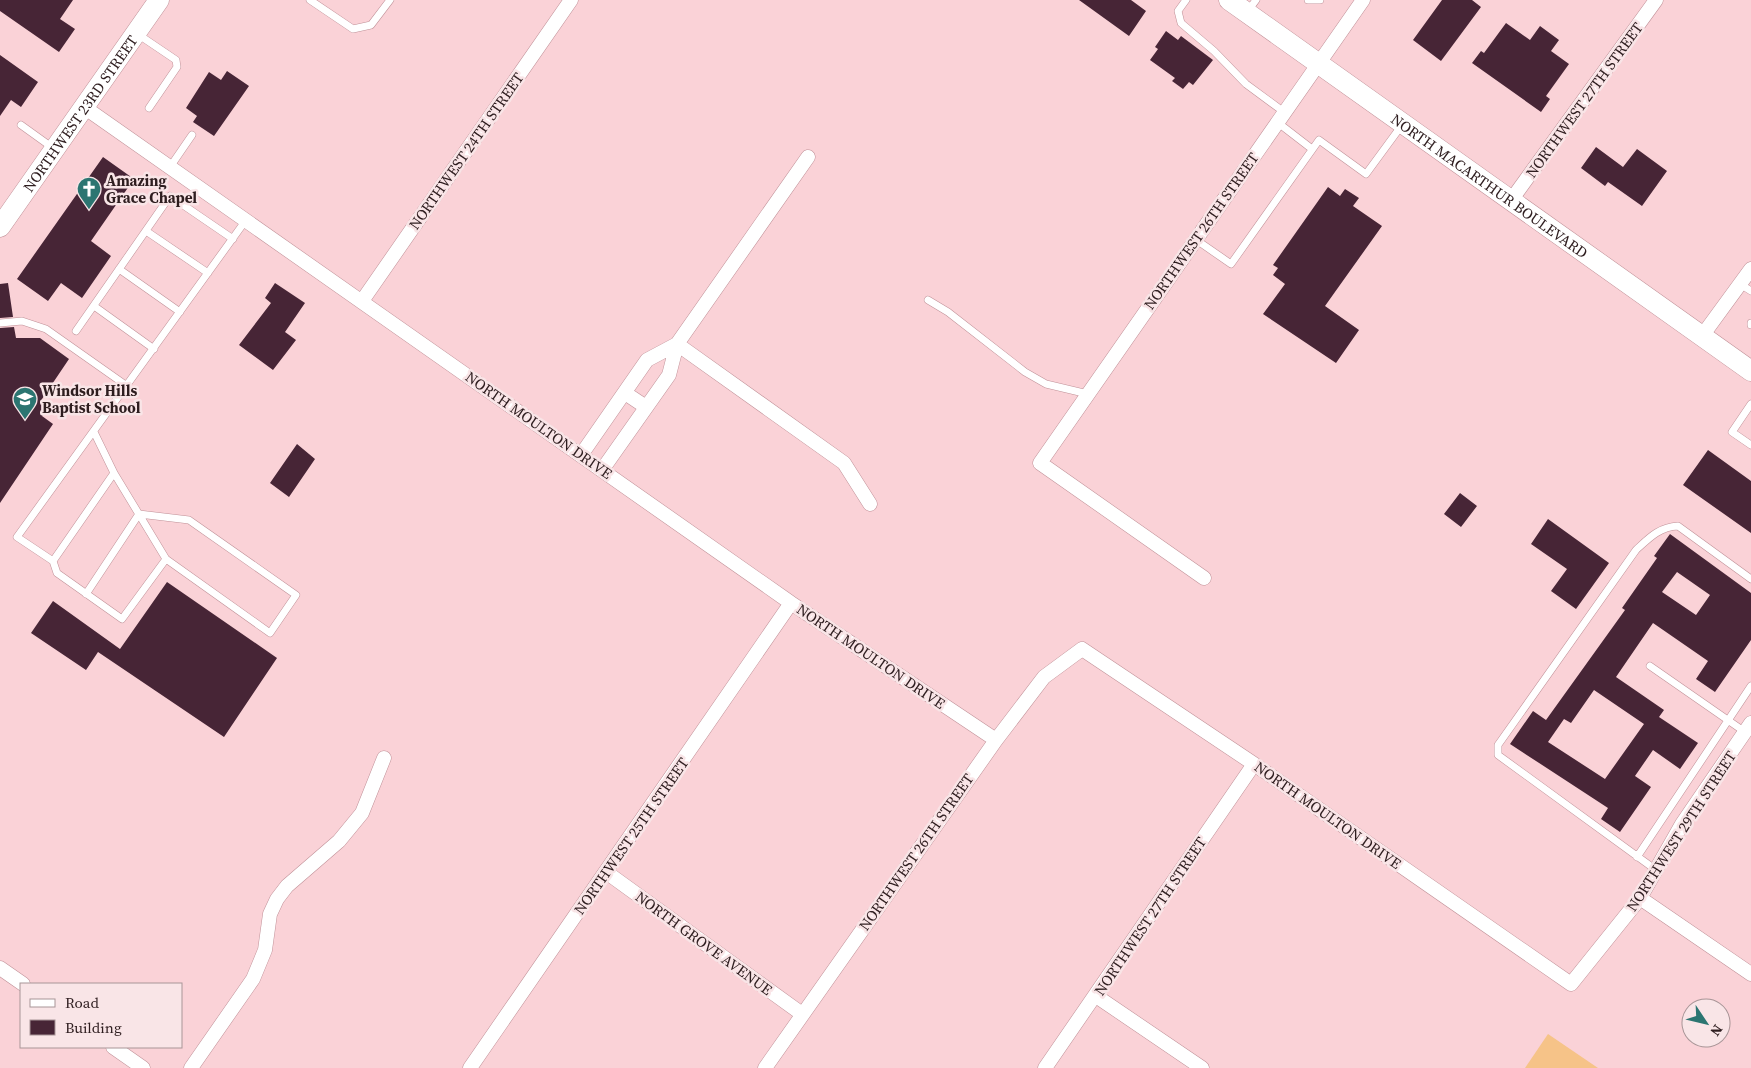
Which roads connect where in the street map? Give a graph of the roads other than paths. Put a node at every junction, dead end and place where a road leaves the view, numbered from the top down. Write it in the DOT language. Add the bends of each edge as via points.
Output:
graph roads {
  1 [pos="159,0"];
  2 [pos="310,0"];
  3 [pos="390,0"];
  4 [pos="571,0"];
  5 [pos="1186,0"];
  6 [pos="1229,0"];
  7 [pos="1308,0"];
  8 [pos="1320,0"];
  9 [pos="1363,0"];
  10 [pos="1656,0"];
  11 [pos="1251,6"];
  12 [pos="136,33"];
  13 [pos="1318,63"];
  14 [pos="84,107"];
  15 [pos="149,108"];
  16 [pos="1280,117"];
  17 [pos="1404,123"];
  18 [pos="20,125"];
  19 [pos="192,135"];
  20 [pos="55,149"];
  21 [pos="1312,149"];
  22 [pos="808,157"];
  23 [pos="170,167"];
  24 [pos="1512,199"];
  25 [pos="246,220"];
  26 [pos="0,227"];
  27 [pos="146,231"];
  28 [pos="233,239"];
  29 [pos="1196,239"];
  30 [pos="119,269"];
  31 [pos="1751,269"];
  32 [pos="208,273"];
  33 [pos="1746,288"];
  34 [pos="928,300"];
  35 [pos="362,301"];
  36 [pos="94,306"];
  37 [pos="180,312"];
  38 [pos="0,323"];
  39 [pos="76,332"];
  40 [pos="1702,336"];
  41 [pos="677,344"];
  42 [pos="154,349"];
  43 [pos="1750,367"];
  44 [pos="127,386"];
  45 [pos="625,392"];
  46 [pos="1088,394"];
  47 [pos="1751,404"];
  48 [pos="646,406"];
  49 [pos="94,432"];
  50 [pos="1751,445"];
  51 [pos="582,455"];
  52 [pos="602,470"];
  53 [pos="114,473"];
  54 [pos="870,504"];
  55 [pos="139,514"];
  56 [pos="166,559"];
  57 [pos="53,561"];
  58 [pos="1204,578"];
  59 [pos="1751,579"];
  60 [pos="86,594"];
  61 [pos="791,603"];
  62 [pos="1082,649"];
  63 [pos="1650,666"];
  64 [pos="1751,686"];
  65 [pos="1728,720"];
  66 [pos="1748,727"];
  67 [pos="996,740"];
  68 [pos="384,758"];
  69 [pos="1254,764"];
  70 [pos="1637,857"];
  71 [pos="1656,870"];
  72 [pos="606,872"];
  73 [pos="1640,898"];
  74 [pos="0,968"];
  75 [pos="1751,974"];
  76 [pos="22,983"];
  77 [pos="1571,984"];
  78 [pos="1096,996"];
  79 [pos="802,1014"];
  80 [pos="114,1048"];
  81 [pos="143,1068"];
  82 [pos="191,1068"];
  83 [pos="470,1068"];
  84 [pos="766,1068"];
  85 [pos="1045,1068"];
  86 [pos="1202,1068"];
  1 -- 12 [label="main road, NORTHWEST 23RD STREET"];
  2 -- 3 [label="lane" via="353,29 371,25"];
  4 -- 35 [label="street, NORTHWEST 24TH STREET"];
  5 -- 16 [label="lane" via="1178,12 1181,23"];
  6 -- 11 [label="main road, NORTH MACARTHUR BOULEVARD"];
  7 -- 8 [label="lane"];
  9 -- 13 [label="street, NORTHWEST 26TH STREET"];
  10 -- 24 [label="street, NORTHWEST 27TH STREET"];
  11 -- 13 [label="main road, NORTH MACARTHUR BOULEVARD"];
  12 -- 14 [label="main road, NORTHWEST 23RD STREET"];
  12 -- 15 [label="lane" via="176,60 177,67"];
  13 -- 16 [label="street, NORTHWEST 26TH STREET"];
  13 -- 17 [label="main road, NORTH MACARTHUR BOULEVARD"];
  14 -- 20 [label="main road, NORTHWEST 23RD STREET"];
  14 -- 23 [label="street, NORTH MOULTON DRIVE"];
  16 -- 21 [label="lane"];
  16 -- 29 [label="street, NORTHWEST 26TH STREET"];
  17 -- 21 [label="lane" via="1366,174 1319,140"];
  17 -- 24 [label="main road, NORTH MACARTHUR BOULEVARD"];
  18 -- 20 [label="lane"];
  19 -- 23 [label="lane"];
  20 -- 26 [label="main road, NORTHWEST 23RD STREET"];
  21 -- 29 [label="lane" via="1231,264"];
  22 -- 41 [label="street"];
  23 -- 25 [label="street, NORTH MOULTON DRIVE"];
  24 -- 40 [label="main road, NORTH MACARTHUR BOULEVARD"];
  25 -- 28 [label="lane"];
  25 -- 35 [label="street, NORTH MOULTON DRIVE"];
  27 -- 28 [label="lane" via="170,196"];
  27 -- 30 [label="lane"];
  27 -- 32 [label="lane"];
  28 -- 32 [label="lane"];
  29 -- 46 [label="street, NORTHWEST 26TH STREET"];
  30 -- 36 [label="lane"];
  30 -- 37 [label="lane"];
  31 -- 33 [label="street"];
  32 -- 37 [label="lane"];
  33 -- 40 [label="street"];
  34 -- 46 [label="lane" via="1025,372 1046,384"];
  35 -- 51 [label="street, NORTH MOULTON DRIVE"];
  36 -- 39 [label="lane"];
  36 -- 42 [label="lane"];
  37 -- 42 [label="lane"];
  38 -- 44 [label="lane" via="22,322 46,329"];
  40 -- 43 [label="main road, NORTH MACARTHUR BOULEVARD"];
  41 -- 45 [label="street" via="647,360"];
  41 -- 48 [label="street" via="669,375"];
  41 -- 54 [label="street" via="844,464"];
  42 -- 44 [label="lane"];
  44 -- 49 [label="lane"];
  45 -- 48 [label="street"];
  45 -- 51 [label="street"];
  46 -- 58 [label="street, NORTHWEST 26TH STREET" via="1040,463"];
  47 -- 50 [label="lane" via="1732,432"];
  48 -- 52 [label="street"];
  49 -- 53 [label="lane"];
  49 -- 57 [label="lane" via="17,537"];
  51 -- 52 [label="street, NORTH MOULTON DRIVE"];
  52 -- 61 [label="street, NORTH MOULTON DRIVE"];
  53 -- 55 [label="lane"];
  53 -- 57 [label="lane"];
  55 -- 56 [label="lane"];
  55 -- 56 [label="lane" via="189,520 296,595 270,633"];
  55 -- 60 [label="lane"];
  56 -- 60 [label="lane" via="122,619"];
  57 -- 60 [label="lane" via="57,573"];
  59 -- 70 [label="lane" via="1678,526 1667,526 1658,531 1636,550 1498,745 1498,754"];
  61 -- 67 [label="street, NORTH MOULTON DRIVE"];
  61 -- 72 [label="street, NORTHWEST 25TH STREET"];
  62 -- 67 [label="street, NORTHWEST 26TH STREET" via="1044,677"];
  62 -- 69 [label="street, NORTH MOULTON DRIVE"];
  63 -- 65 [label="lane"];
  64 -- 65 [label="lane"];
  65 -- 66 [label="lane"];
  65 -- 70 [label="lane"];
  66 -- 71 [label="street, NORTHWEST 29TH STREET" via="1682,824"];
  67 -- 79 [label="street, NORTHWEST 26TH STREET"];
  68 -- 82 [label="street" via="362,813 339,841 287,886 277,899 270,914 265,950 253,979"];
  69 -- 77 [label="street, NORTH MOULTON DRIVE"];
  69 -- 78 [label="street, NORTHWEST 27TH STREET"];
  70 -- 71 [label="lane"];
  71 -- 73 [label="street, NORTHWEST 29TH STREET"];
  72 -- 79 [label="street, NORTH GROVE AVENUE"];
  72 -- 83 [label="street, NORTHWEST 25TH STREET"];
  73 -- 75 [label="street"];
  73 -- 77 [label="street, NORTHWEST 29TH STREET"];
  74 -- 76 [label="street"];
  78 -- 85 [label="street, NORTHWEST 27TH STREET"];
  78 -- 86 [label="street"];
  79 -- 84 [label="street, NORTHWEST 26TH STREET"];
  80 -- 81 [label="street"];
}
